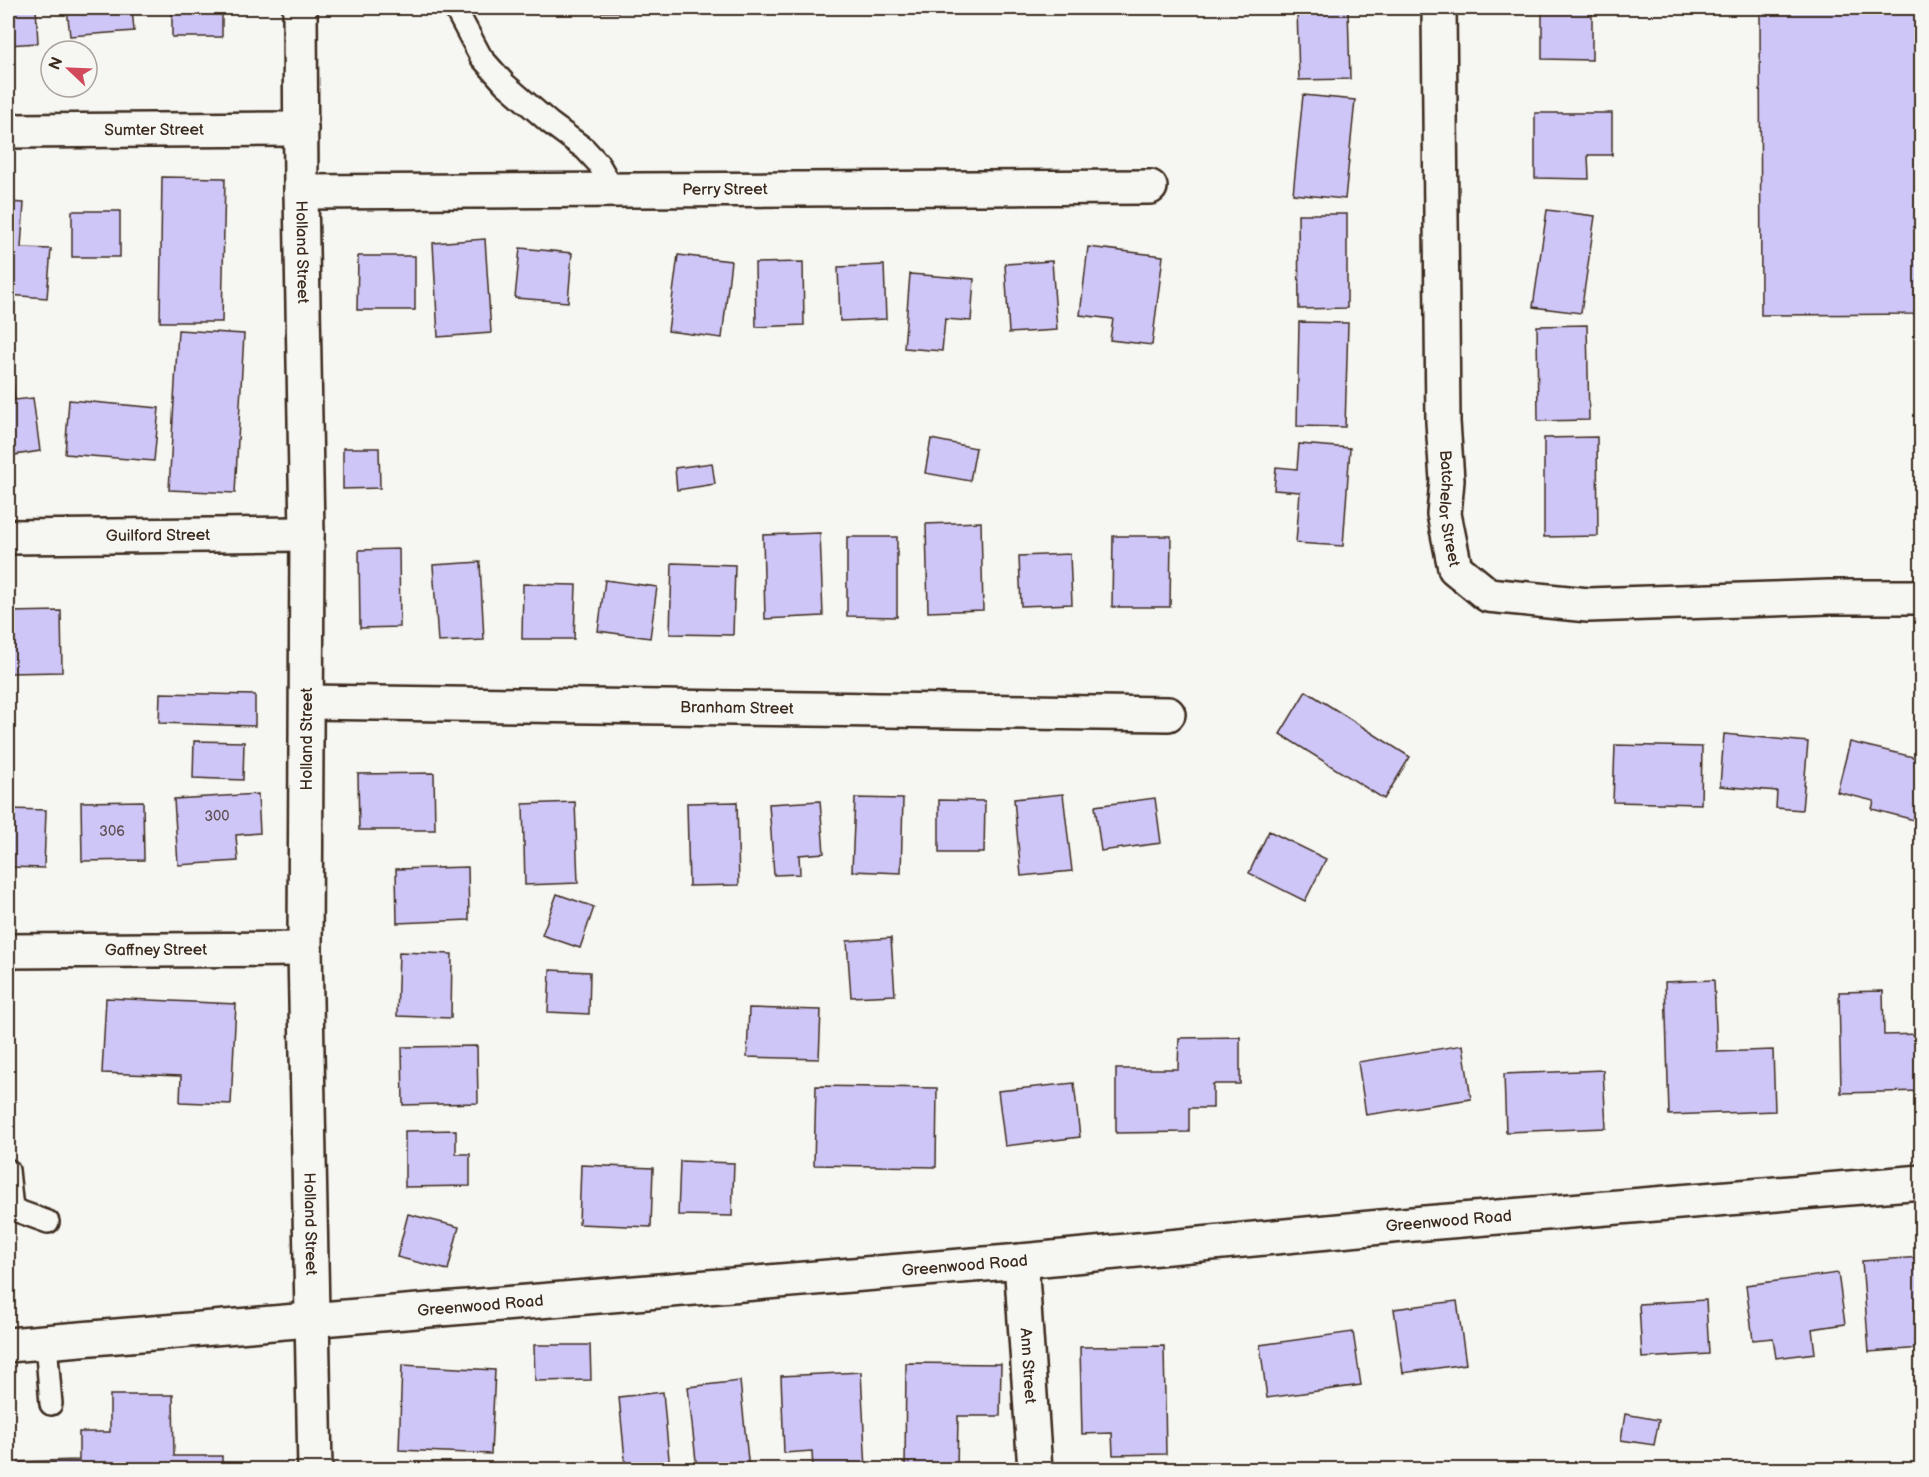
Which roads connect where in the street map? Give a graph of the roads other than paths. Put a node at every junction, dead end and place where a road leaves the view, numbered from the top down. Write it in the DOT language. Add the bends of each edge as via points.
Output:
graph roads {
  1 [pos="300,8"];
  2 [pos="455,8"];
  3 [pos="1439,8"];
  4 [pos="301,129"];
  5 [pos="8,131"];
  6 [pos="1150,187"];
  7 [pos="614,191"];
  8 [pos="301,192"];
  9 [pos="307,534"];
  10 [pos="8,537"];
  11 [pos="1922,597"];
  12 [pos="307,702"];
  13 [pos="1168,714"];
  14 [pos="305,949"];
  15 [pos="8,951"];
  16 [pos="8,1170"];
  17 [pos="1922,1182"];
  18 [pos="48,1222"];
  19 [pos="1021,1261"];
  20 [pos="313,1319"];
  21 [pos="46,1342"];
  22 [pos="8,1345"];
  23 [pos="51,1404"];
  24 [pos="315,1470"];
  25 [pos="1035,1470"];
  1 -- 4 [label="street, Holland Street"];
  2 -- 7 [label="lane" via="481,57 505,84 585,149"];
  3 -- 11 [label="street, Batchelor Street" via="1443,422 1447,480 1444,514 1455,568 1488,595 1588,605"];
  4 -- 5 [label="street, Sumter Street"];
  4 -- 8 [label="street, Holland Street"];
  6 -- 7 [label="street, Perry Street"];
  7 -- 8 [label="street, Perry Street"];
  8 -- 9 [label="street, Holland Street"];
  9 -- 10 [label="street, Guilford Street"];
  9 -- 12 [label="street, Holland Street"];
  12 -- 13 [label="street, Branham Street"];
  12 -- 14 [label="street, Holland Street"];
  14 -- 15 [label="street, Gaffney Street"];
  14 -- 20 [label="street, Holland Street"];
  16 -- 18 [label="lane" via="12,1209"];
  17 -- 19 [label="street, Greenwood Road"];
  19 -- 20 [label="street, Greenwood Road"];
  19 -- 25 [label="street, Ann Street"];
  20 -- 21 [label="street, Greenwood Road"];
  20 -- 24 [label="street, Holland Street"];
  21 -- 22 [label="street, Greenwood Road"];
  21 -- 23 [label="lane"];
}
